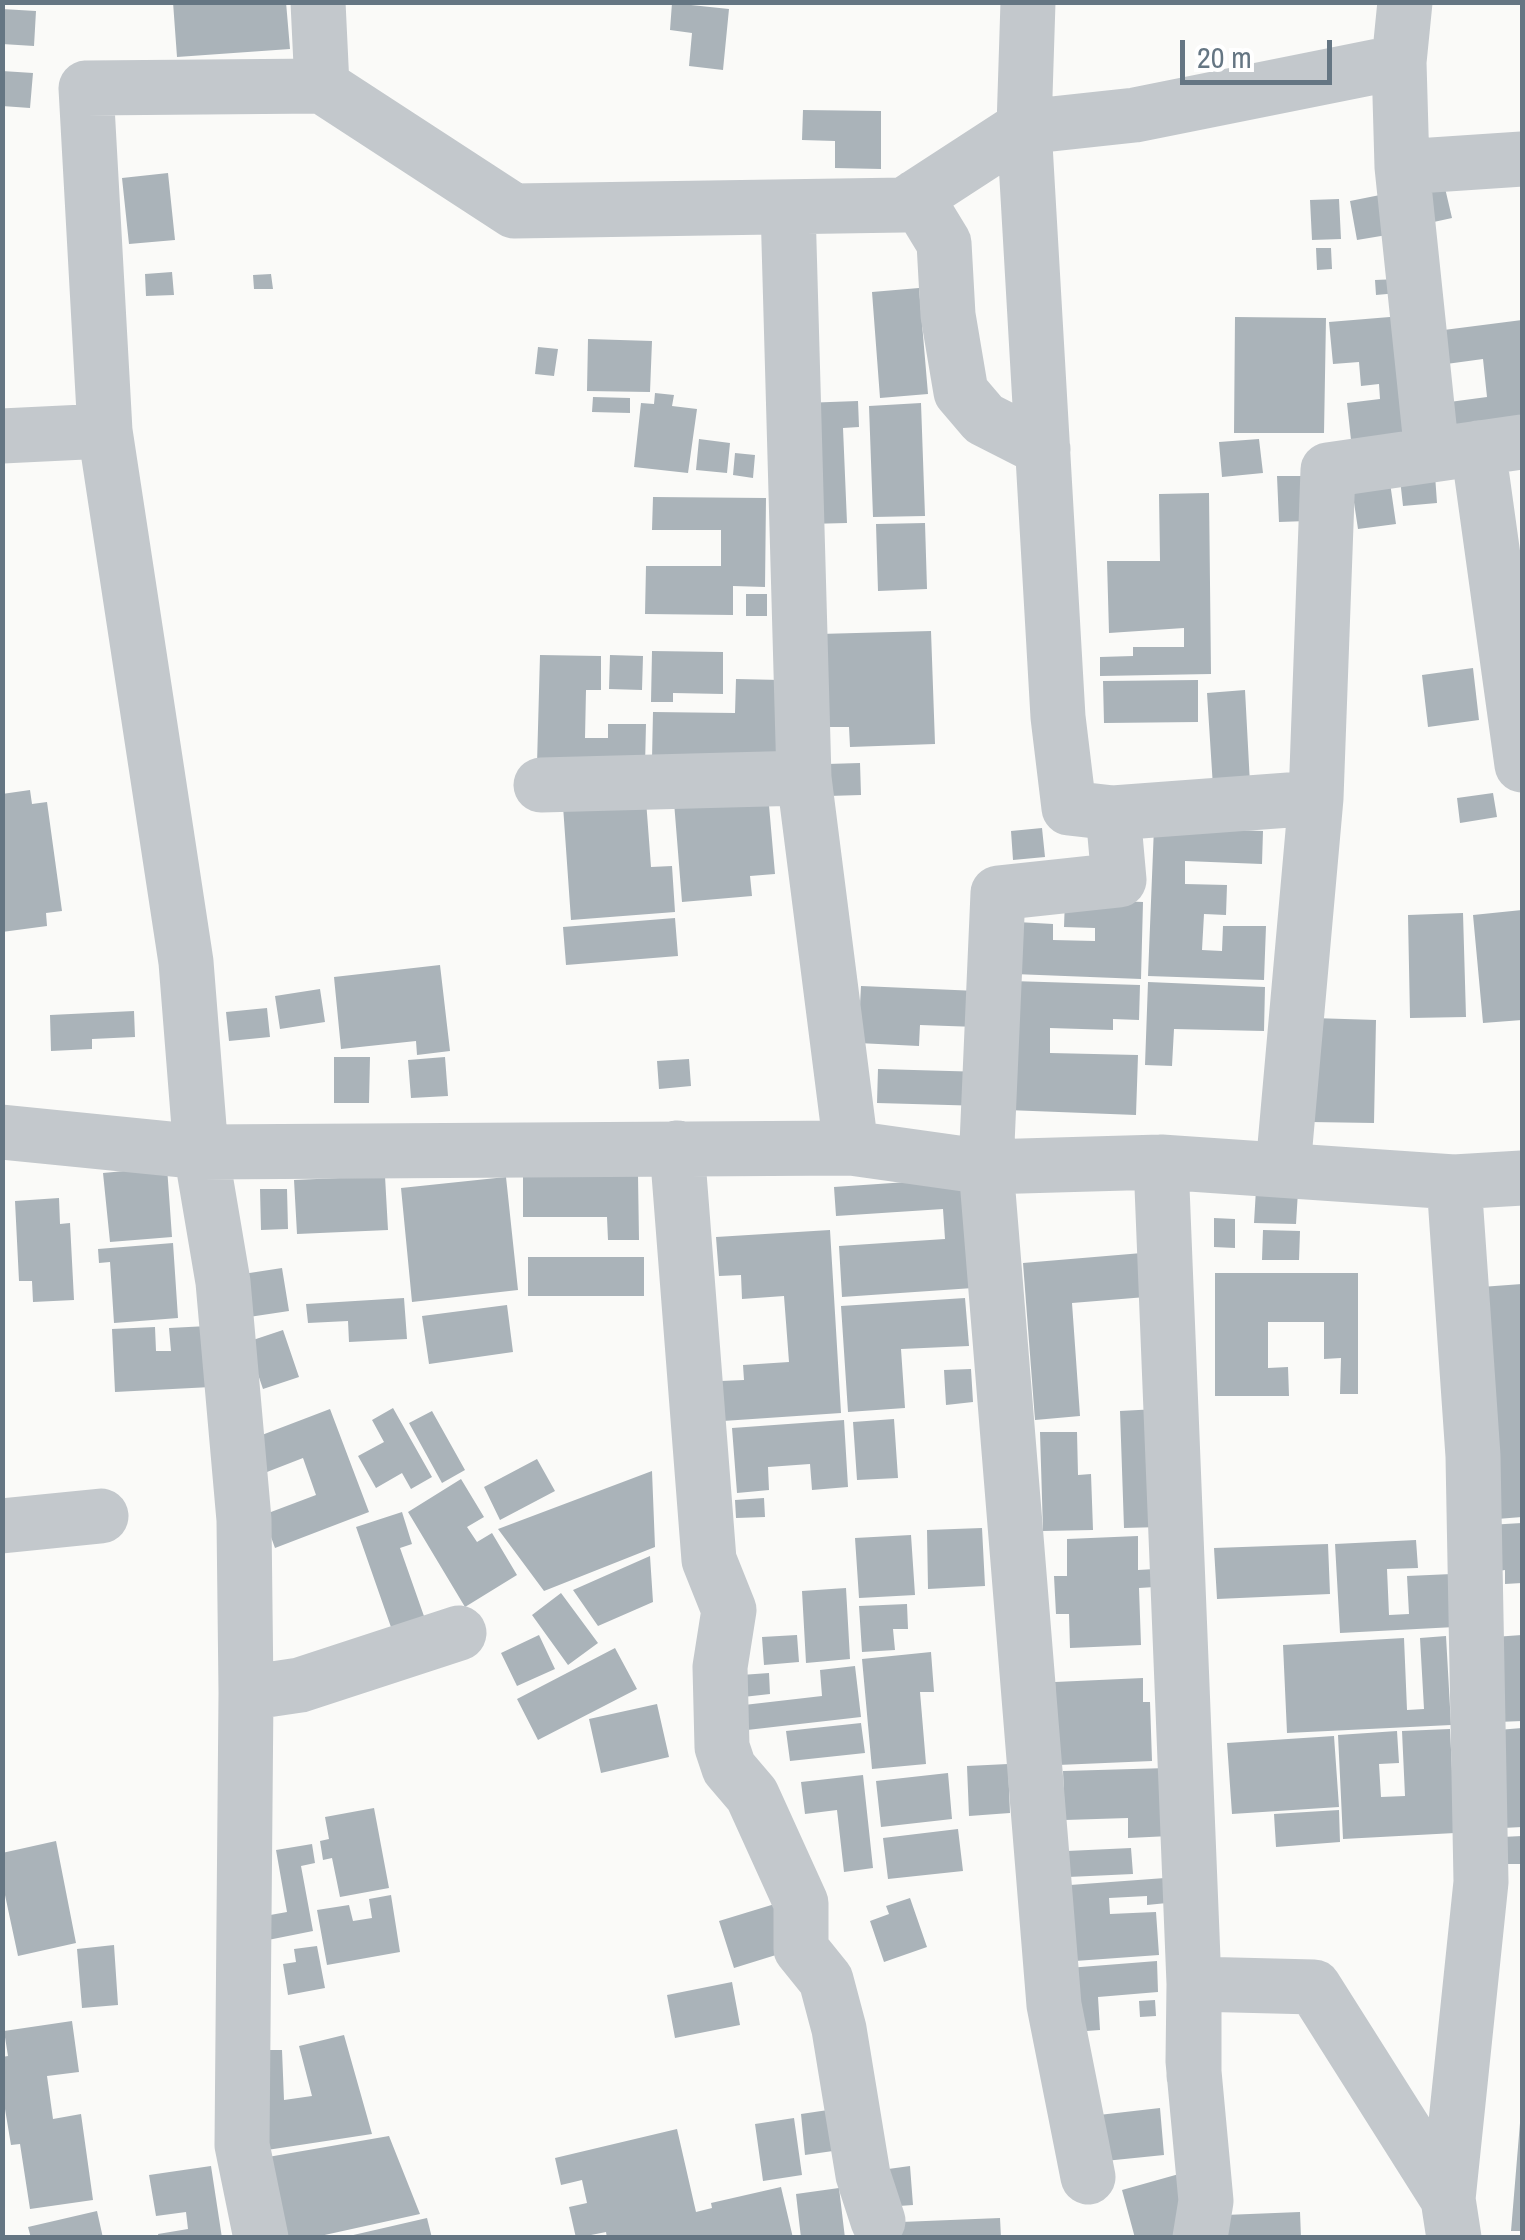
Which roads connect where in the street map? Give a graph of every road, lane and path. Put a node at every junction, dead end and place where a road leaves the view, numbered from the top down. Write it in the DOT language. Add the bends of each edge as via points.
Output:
graph roads {
  1 [pos="318,2"];
  2 [pos="1028,2"];
  3 [pos="1404,2"];
  4 [pos="1399,62"];
  5 [pos="322,86"];
  6 [pos="1024,127"];
  7 [pos="1522,159"];
  8 [pos="1402,167"];
  9 [pos="916,197"];
  10 [pos="788,207"];
  11 [pos="105,430"];
  12 [pos="2,436"];
  13 [pos="1043,448"];
  14 [pos="1478,448"];
  15 [pos="1522,765"];
  16 [pos="804,778"];
  17 [pos="541,786"];
  18 [pos="1316,798"];
  19 [pos="1114,813"];
  20 [pos="2,1132"];
  21 [pos="677,1148"];
  22 [pos="851,1148"];
  23 [pos="201,1152"];
  24 [pos="1161,1162"];
  25 [pos="986,1168"];
  26 [pos="1283,1168"];
  27 [pos="1522,1178"];
  28 [pos="1454,1182"];
  29 [pos="101,1516"];
  30 [pos="2,1526"];
  31 [pos="459,1633"];
  32 [pos="246,1693"];
  33 [pos="1194,1984"];
  34 [pos="1088,2177"];
  35 [pos="1451,2218"];
  36 [pos="878,2221"];
  37 [pos="261,2238"];
  38 [pos="1200,2238"];
  1 -- 5 [label="street"];
  2 -- 6 [label="street"];
  3 -- 4 [label="street"];
  4 -- 6 [label="street" via="1135,115"];
  4 -- 8 [label="street"];
  5 -- 10 [label="street" via="514,211"];
  5 -- 11 [label="street" via="86,88"];
  6 -- 9 [label="street"];
  6 -- 13 [label="street"];
  7 -- 8 [label="street"];
  8 -- 14 [label="street"];
  9 -- 10 [label="street" via="904,205"];
  9 -- 13 [label="street" via="944,244 961,392 984,419"];
  10 -- 16 [label="street"];
  11 -- 12 [label="street"];
  11 -- 23 [label="street" via="186,962"];
  13 -- 19 [label="street" via="1069,808"];
  14 -- 15 [label="street"];
  14 -- 18 [label="street" via="1328,470"];
  16 -- 17 [label="street"];
  16 -- 22 [label="street"];
  18 -- 19 [label="street"];
  18 -- 26 [label="street"];
  19 -- 25 [label="street" via="1118,880 998,893"];
  20 -- 23 [label="street"];
  21 -- 22 [label="street"];
  21 -- 23 [label="street"];
  21 -- 36 [label="street" via="709,1560 728,1610 720,1667 722,1747 729,1768 752,1795 801,1903 801,1949 826,1980"];
  22 -- 25 [label="street"];
  23 -- 32 [label="street" via="223,1282 244,1520"];
  24 -- 25 [label="street"];
  24 -- 26 [label="street"];
  24 -- 33 [label="street"];
  25 -- 34 [label="street" via="1054,2005"];
  26 -- 28 [label="street"];
  27 -- 28 [label="street"];
  28 -- 35 [label="street" via="1473,1456 1481,1882"];
  29 -- 30 [label="street"];
  31 -- 32 [label="street" via="300,1685"];
  32 -- 37 [label="street" via="242,2145"];
  33 -- 35 [label="street" via="1314,1987"];
  33 -- 38 [label="street" via="1194,2076 1206,2201"];
}
